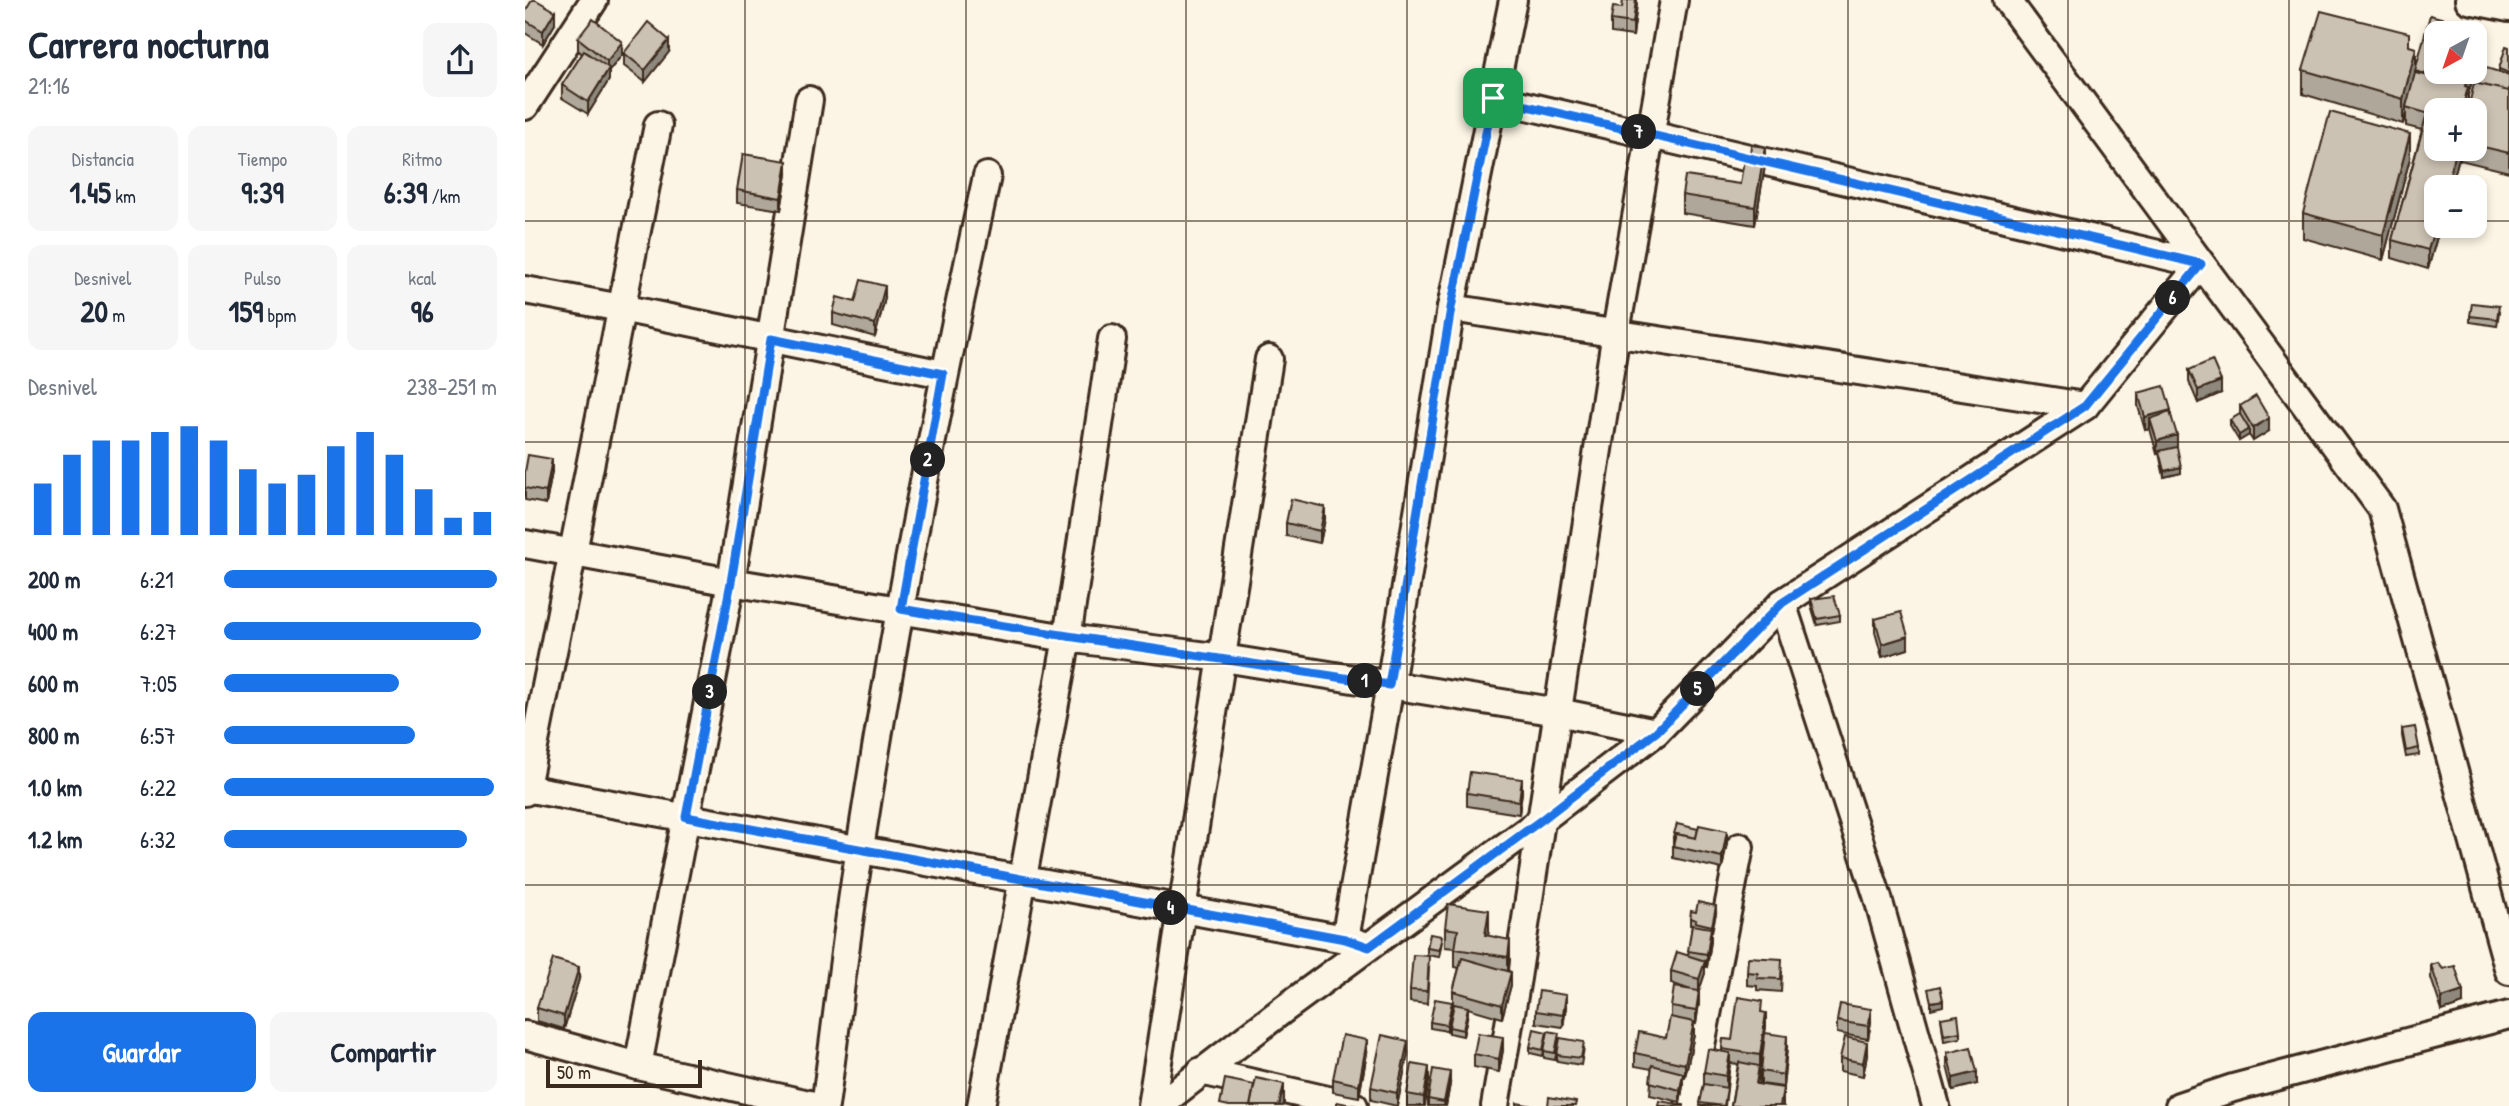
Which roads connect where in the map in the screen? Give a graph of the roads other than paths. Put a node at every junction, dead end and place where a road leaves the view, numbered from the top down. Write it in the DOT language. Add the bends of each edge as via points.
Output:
graph roads {
  1 [pos="594,0"];
  2 [pos="1513,0"];
  3 [pos="1674,0"];
  4 [pos="2007,0"];
  5 [pos="2469,0"];
  6 [pos="2509,9"];
  7 [pos="1493,98"];
  8 [pos="809,100"];
  9 [pos="525,106"];
  10 [pos="658,125"];
  11 [pos="1651,134"];
  12 [pos="986,176"];
  13 [pos="2201,264"];
  14 [pos="525,290"];
  15 [pos="621,307"];
  16 [pos="1451,308"];
  17 [pos="1616,332"];
  18 [pos="771,339"];
  19 [pos="1112,340"];
  20 [pos="1269,359"];
  21 [pos="943,374"];
  22 [pos="2085,406"];
  23 [pos="525,544"];
  24 [pos="572,551"];
  25 [pos="731,582"];
  26 [pos="1782,603"];
  27 [pos="901,609"];
  28 [pos="1067,638"];
  29 [pos="1223,658"];
  30 [pos="1389,685"];
  31 [pos="1558,712"];
  32 [pos="1656,732"];
  33 [pos="525,790"];
  34 [pos="686,817"];
  35 [pos="1540,821"];
  36 [pos="1740,847"];
  37 [pos="859,849"];
  38 [pos="1024,879"];
  39 [pos="1183,911"];
  40 [pos="1357,943"];
  41 [pos="2509,971"];
  42 [pos="2509,1014"];
  43 [pos="525,1035"];
  44 [pos="638,1066"];
  45 [pos="1201,1071"];
  46 [pos="2236,1097"];
  47 [pos="1320,1103"];
  48 [pos="818,1106"];
  49 [pos="825,1106"];
  50 [pos="981,1106"];
  51 [pos="1151,1106"];
  52 [pos="1158,1106"];
  53 [pos="1354,1106"];
  54 [pos="1495,1106"];
  55 [pos="1689,1106"];
  56 [pos="1936,1106"];
  57 [pos="2179,1106"];
  1 -- 9 [label="street"];
  2 -- 7 [label="street"];
  3 -- 11 [label="street"];
  4 -- 13 [label="street"];
  5 -- 6 [label="street"];
  7 -- 11 [label="street"];
  7 -- 16 [label="street"];
  8 -- 18 [label="street"];
  10 -- 15 [label="street"];
  11 -- 13 [label="street"];
  11 -- 17 [label="street"];
  12 -- 21 [label="street"];
  13 -- 22 [label="street"];
  13 -- 41 [label="street" via="2382,509"];
  14 -- 15 [label="street"];
  15 -- 18 [label="street"];
  15 -- 24 [label="street"];
  16 -- 17 [label="street"];
  16 -- 30 [label="street"];
  17 -- 22 [label="street"];
  17 -- 31 [label="street"];
  18 -- 21 [label="street"];
  18 -- 25 [label="street"];
  19 -- 28 [label="street"];
  20 -- 29 [label="street"];
  21 -- 27 [label="street"];
  22 -- 26 [label="street"];
  23 -- 24 [label="street"];
  24 -- 25 [label="street"];
  24 -- 33 [label="street"];
  25 -- 27 [label="street"];
  25 -- 34 [label="street"];
  26 -- 32 [label="street"];
  26 -- 56 [label="street" via="1877,895"];
  27 -- 28 [label="street"];
  27 -- 37 [label="street"];
  28 -- 29 [label="street"];
  28 -- 38 [label="street"];
  29 -- 30 [label="street"];
  29 -- 39 [label="street"];
  30 -- 31 [label="street"];
  30 -- 40 [label="street"];
  31 -- 32 [label="street"];
  31 -- 35 [label="street"];
  32 -- 35 [label="street"];
  33 -- 34 [label="street"];
  34 -- 37 [label="street"];
  34 -- 44 [label="street"];
  35 -- 40 [label="street"];
  35 -- 54 [label="street"];
  36 -- 55 [label="street"];
  37 -- 38 [label="street"];
  37 -- 49 [label="street"];
  38 -- 39 [label="street"];
  38 -- 50 [label="street"];
  39 -- 40 [label="street"];
  39 -- 51 [label="street"];
  40 -- 45 [label="street"];
  42 -- 46 [label="street"];
  43 -- 44 [label="street"];
  44 -- 48 [label="street"];
  45 -- 47 [label="street"];
  45 -- 52 [label="street"];
  46 -- 57 [label="street"];
  47 -- 53 [label="street"];
}
